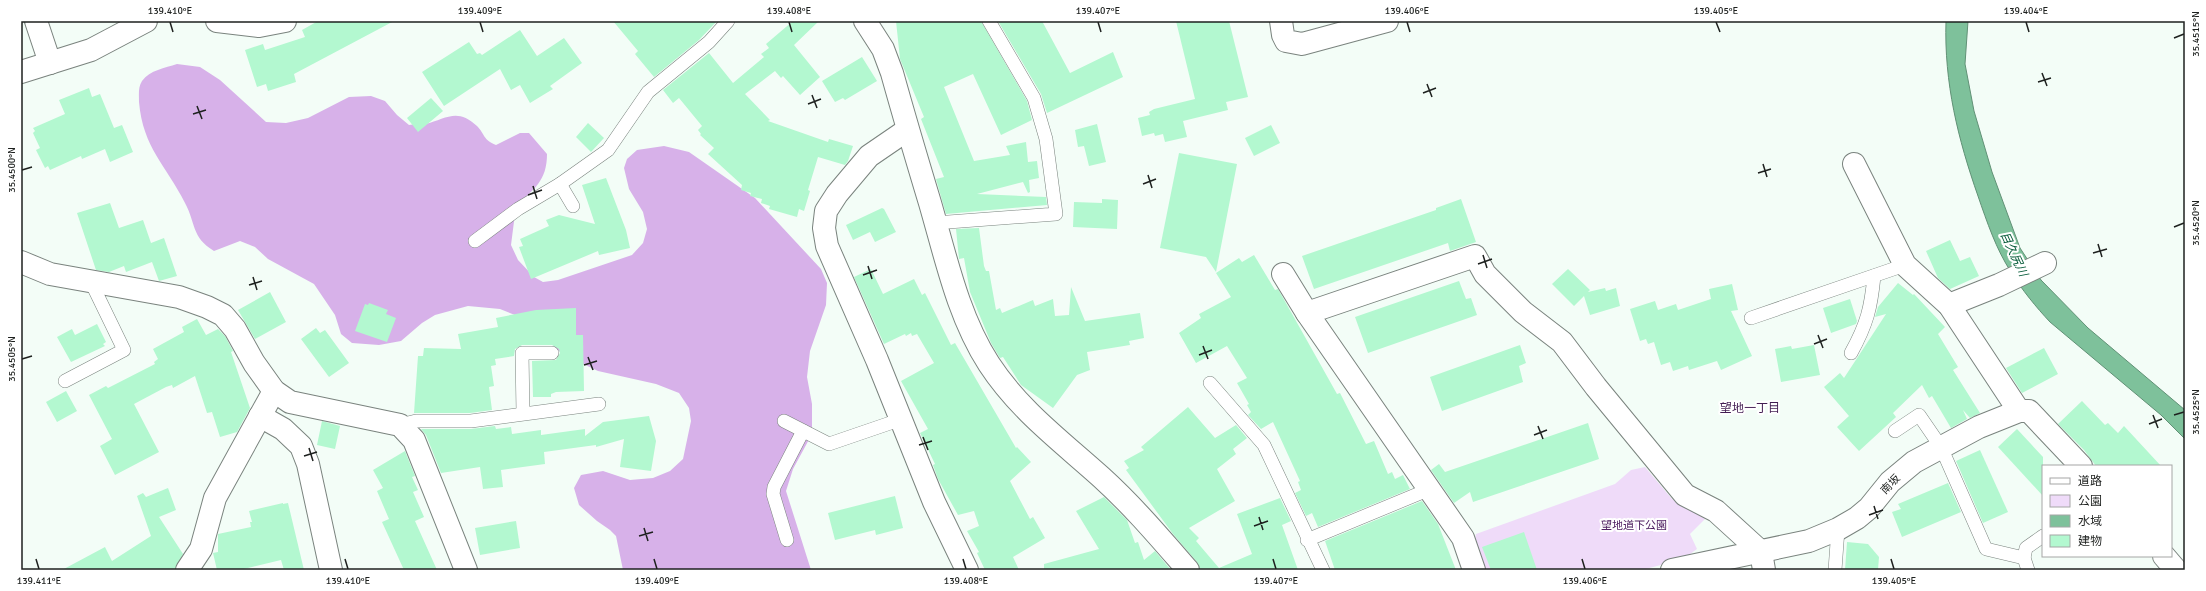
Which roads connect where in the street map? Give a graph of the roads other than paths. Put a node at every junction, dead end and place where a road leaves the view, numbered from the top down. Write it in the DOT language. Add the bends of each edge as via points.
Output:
graph roads {
  1 [pos="36,21"];
  2 [pos="146,21"];
  3 [pos="216,21"];
  4 [pos="285,21"];
  5 [pos="728,21"];
  6 [pos="865,21"];
  7 [pos="989,21"];
  8 [pos="1282,21"];
  9 [pos="1387,21"];
  10 [pos="50,63"];
  11 [pos="21,72"];
  12 [pos="908,130"];
  13 [pos="1854,164"];
  14 [pos="560,184"];
  15 [pos="573,206"];
  16 [pos="936,223"];
  17 [pos="476,241"];
  18 [pos="21,262"];
  19 [pos="2045,263"];
  20 [pos="1905,265"];
  21 [pos="1283,274"];
  22 [pos="1874,276"];
  23 [pos="91,282"];
  24 [pos="1949,306"];
  25 [pos="1307,313"];
  26 [pos="1751,318"];
  27 [pos="552,353"];
  28 [pos="1851,353"];
  29 [pos="65,381"];
  30 [pos="1210,383"];
  31 [pos="274,391"];
  32 [pos="599,404"];
  33 [pos="2018,411"];
  34 [pos="523,413"];
  35 [pos="260,416"];
  36 [pos="902,419"];
  37 [pos="784,421"];
  38 [pos="400,425"];
  39 [pos="803,430"];
  40 [pos="1895,431"];
  41 [pos="1941,447"];
  42 [pos="2080,465"];
  43 [pos="1430,489"];
  44 [pos="1838,529"];
  45 [pos="2042,537"];
  46 [pos="787,540"];
  47 [pos="1307,540"];
  48 [pos="2165,557"];
  49 [pos="1763,561"];
  50 [pos="2026,564"];
  51 [pos="187,570"];
  52 [pos="331,570"];
  53 [pos="466,570"];
  54 [pos="967,570"];
  55 [pos="1188,570"];
  56 [pos="1323,570"];
  57 [pos="1474,570"];
  58 [pos="1672,570"];
  59 [pos="1835,570"];
  60 [pos="2176,570"];
  1 -- 10 [label="street"];
  2 -- 10 [label="street" via="91,50"];
  3 -- 4 [label="street" via="259,26"];
  5 -- 14 [label="lane" via="709,42 648,92 608,150"];
  6 -- 12 [label="street" via="883,50"];
  7 -- 16 [label="lane" via="1034,98 1046,139 1056,214"];
  8 -- 9 [label="street" via="1286,41 1302,44"];
  10 -- 11 [label="street"];
  12 -- 16 [label="street"];
  12 -- 36 [label="street" via="869,156 826,211 824,228 827,246"];
  13 -- 20 [label="street"];
  14 -- 15 [label="lane"];
  14 -- 17 [label="lane" via="518,209"];
  16 -- 55 [label="street" via="971,334 1011,394 1037,422 1101,477"];
  18 -- 23 [label="street" via="50,274"];
  19 -- 24 [label="street"];
  20 -- 22 [label="lane"];
  20 -- 24 [label="street"];
  21 -- 25 [label="street"];
  22 -- 26 [label="lane"];
  22 -- 28 [label="lane" via="1867,323"];
  23 -- 29 [label="lane" via="124,350"];
  23 -- 31 [label="street" via="179,297 223,315 235,329 254,363"];
  24 -- 33 [label="street"];
  25 -- 43 [label="street"];
  25 -- 49 [label="street" via="1475,256 1485,274 1523,312 1562,342 1685,495 1716,511"];
  27 -- 34 [label="lane" via="522,353"];
  30 -- 47 [label="lane" via="1264,445"];
  31 -- 35 [label="street"];
  31 -- 38 [label="street" via="290,402"];
  32 -- 34 [label="lane"];
  33 -- 41 [label="street, 南坂"];
  33 -- 42 [label="street" via="2029,411"];
  34 -- 38 [label="lane" via="471,421 416,421"];
  35 -- 51 [label="street" via="215,498 201,548"];
  35 -- 52 [label="street" via="283,429 301,446 308,464"];
  36 -- 39 [label="lane" via="829,444"];
  36 -- 54 [label="street" via="934,502"];
  37 -- 39 [label="lane"];
  38 -- 53 [label="street" via="414,440"];
  39 -- 46 [label="lane" via="774,487 773,494"];
  40 -- 41 [label="lane" via="1919,415"];
  41 -- 44 [label="street, 南坂" via="1914,462 1890,482 1869,508"];
  41 -- 50 [label="lane" via="1986,549"];
  43 -- 47 [label="lane"];
  43 -- 57 [label="street" via="1463,538"];
  44 -- 49 [label="street, 南坂"];
  44 -- 59 [label="lane"];
  45 -- 50 [label="lane" via="2026,548"];
  47 -- 56 [label="lane"];
  48 -- 60 [label="street"];
  49 -- 58 [label="street, 南坂"];
}
